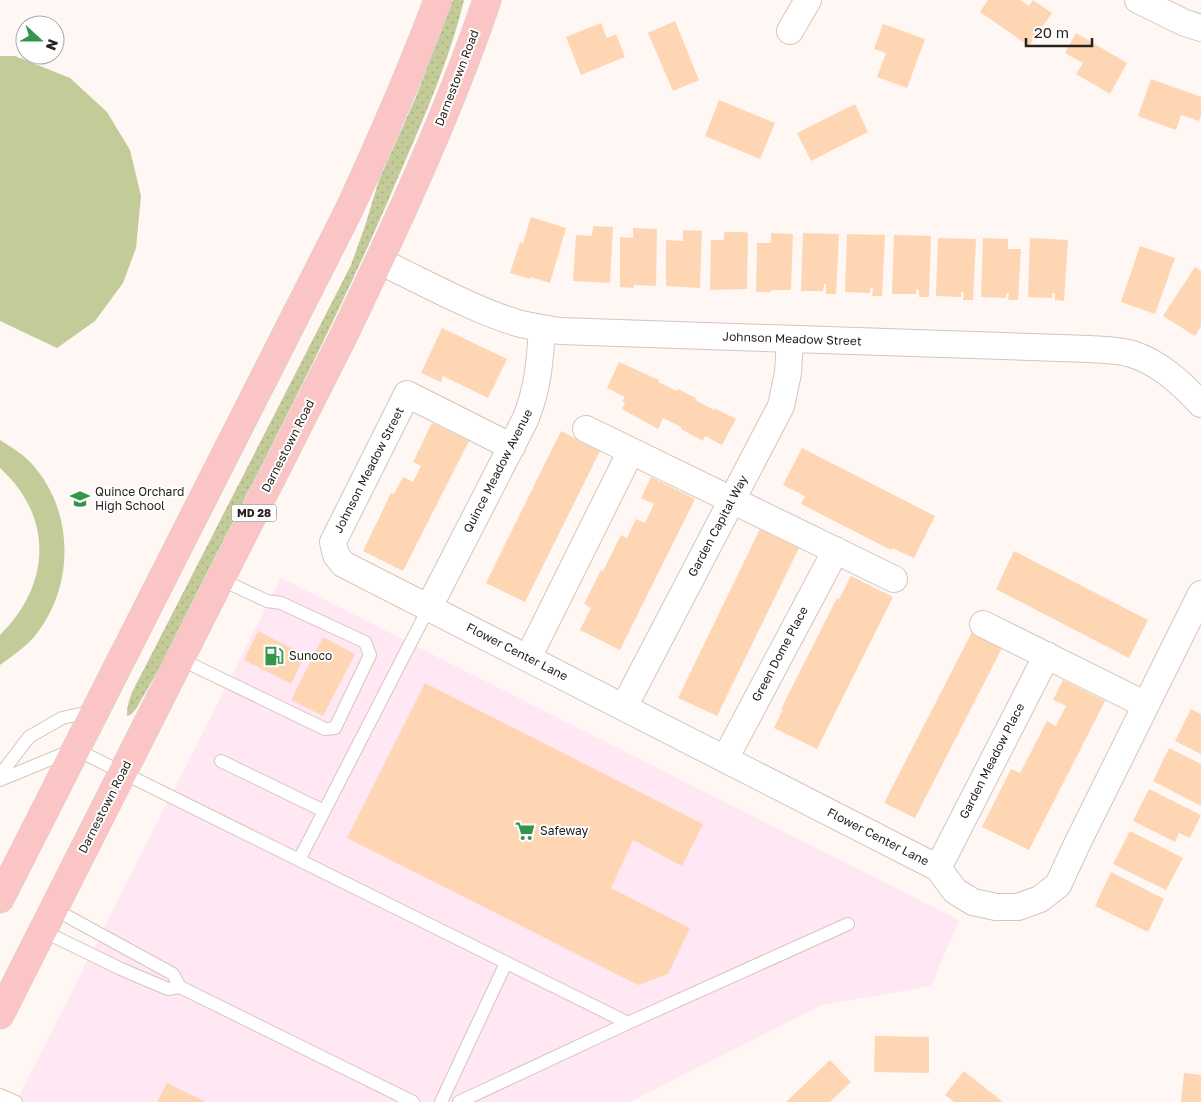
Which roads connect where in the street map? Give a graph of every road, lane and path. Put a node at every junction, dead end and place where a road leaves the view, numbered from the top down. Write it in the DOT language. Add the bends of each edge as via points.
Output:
graph roads {
  1 [pos="438,0"];
  2 [pos="486,0"];
  3 [pos="808,0"];
  4 [pos="1138,0"];
  5 [pos="1201,28"];
  6 [pos="790,31"];
  7 [pos="380,261"];
  8 [pos="542,328"];
  9 [pos="790,339"];
  10 [pos="1201,404"];
  11 [pos="586,429"];
  12 [pos="512,447"];
  13 [pos="631,451"];
  14 [pos="732,500"];
  15 [pos="836,550"];
  16 [pos="220,579"];
  17 [pos="894,579"];
  18 [pos="1201,594"];
  19 [pos="429,607"];
  20 [pos="984,624"];
  21 [pos="1047,655"];
  22 [pos="528,658"];
  23 [pos="180,659"];
  24 [pos="1146,704"];
  25 [pos="624,707"];
  26 [pos="94,711"];
  27 [pos="75,749"];
  28 [pos="725,759"];
  29 [pos="221,760"];
  30 [pos="122,774"];
  31 [pos="0,775"];
  32 [pos="0,780"];
  33 [pos="324,811"];
  34 [pos="299,860"];
  35 [pos="938,868"];
  36 [pos="0,899"];
  37 [pos="48,920"];
  38 [pos="848,924"];
  39 [pos="506,963"];
  40 [pos="180,987"];
  41 [pos="0,1015"];
  42 [pos="628,1023"];
  43 [pos="0,1095"];
  44 [pos="16,1102"];
  45 [pos="413,1102"];
  46 [pos="441,1102"];
  47 [pos="459,1102"];
  1 -- 26 [label="main road" via="416,60 348,212"];
  2 -- 7 [label="main road, Darnestown Road / MD 28" via="437,129"];
  3 -- 6 [label="street"];
  4 -- 5 [label="street"];
  7 -- 8 [label="street, Johnson Meadow Street" via="487,312"];
  7 -- 16 [label="main road, Darnestown Road / MD 28"];
  8 -- 9 [label="street, Johnson Meadow Street"];
  8 -- 12 [label="street, Quince Meadow Avenue" via="533,400"];
  9 -- 10 [label="street, Johnson Meadow Street" via="1130,353 1159,366"];
  9 -- 14 [label="street, Garden Capital Way" via="788,373 781,406"];
  11 -- 13 [label="street"];
  12 -- 19 [label="street, Quince Meadow Avenue"];
  12 -- 19 [label="street, Johnson Meadow Street" via="407,394 333,542 336,555 343,564"];
  13 -- 14 [label="street"];
  13 -- 22 [label="street"];
  14 -- 15 [label="street"];
  14 -- 25 [label="street, Garden Capital Way"];
  15 -- 17 [label="street"];
  15 -- 28 [label="street, Green Dome Place"];
  16 -- 23 [label="main road, Darnestown Road / MD 28"];
  16 -- 23 [label="lane" via="365,642 370,655 335,728 326,729"];
  18 -- 24 [label="street, Flower Center Lane"];
  19 -- 22 [label="street, Flower Center Lane"];
  19 -- 33 [label="lane"];
  20 -- 21 [label="street"];
  21 -- 24 [label="street"];
  21 -- 35 [label="street, Garden Meadow Place"];
  22 -- 25 [label="street, Flower Center Lane"];
  23 -- 30 [label="main road, Darnestown Road / MD 28"];
  24 -- 35 [label="street, Flower Center Lane" via="1058,885 1040,899 1018,907 996,907 973,902 955,891"];
  25 -- 28 [label="street, Flower Center Lane"];
  26 -- 27 [label="main road"];
  26 -- 31 [label="lane" via="62,718 29,737"];
  27 -- 30 [label="lane"];
  27 -- 32 [label="lane"];
  27 -- 36 [label="main road"];
  28 -- 35 [label="street, Flower Center Lane"];
  29 -- 33 [label="lane"];
  30 -- 34 [label="lane"];
  30 -- 37 [label="main road, Darnestown Road / MD 28"];
  33 -- 34 [label="lane"];
  34 -- 39 [label="lane"];
  37 -- 40 [label="lane" via="173,974"];
  37 -- 40 [label="lane" via="137,976 168,989"];
  37 -- 41 [label="main road, Darnestown Road / MD 28"];
  38 -- 42 [label="lane"];
  39 -- 42 [label="lane"];
  39 -- 46 [label="lane"];
  40 -- 45 [label="lane"];
  42 -- 47 [label="lane"];
  43 -- 44 [label="lane"];
}
